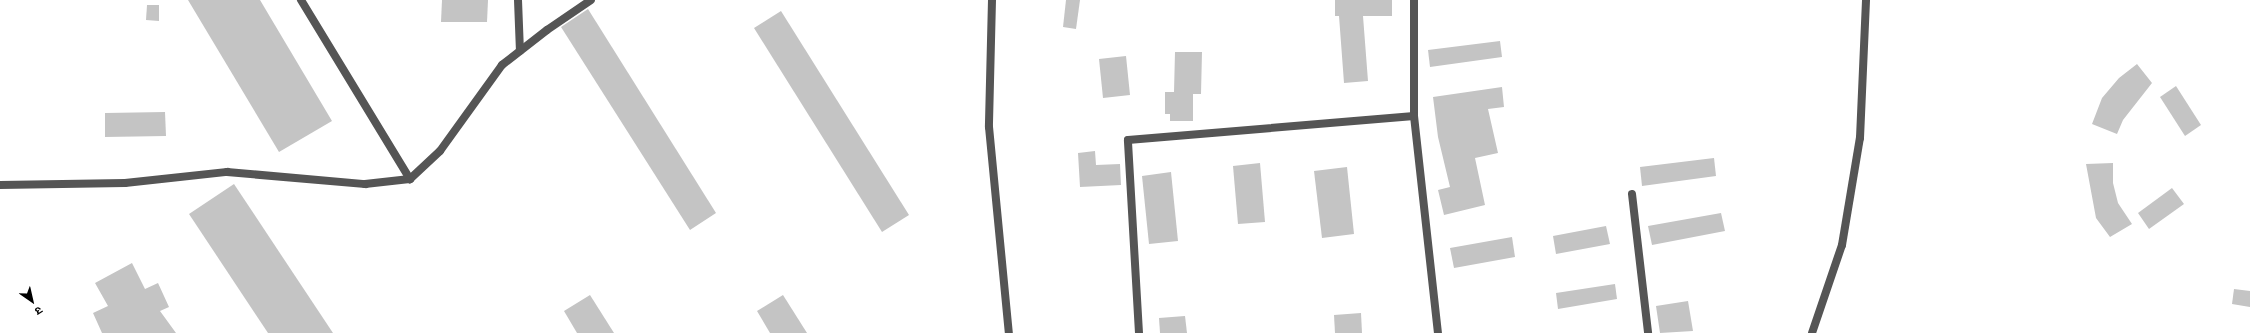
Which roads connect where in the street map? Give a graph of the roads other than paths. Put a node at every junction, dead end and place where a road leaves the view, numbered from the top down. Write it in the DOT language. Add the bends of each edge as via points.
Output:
graph roads {
  1 [pos="300,0"];
  2 [pos="518,0"];
  3 [pos="591,0"];
  4 [pos="992,0"];
  5 [pos="1414,0"];
  6 [pos="1866,0"];
  7 [pos="520,51"];
  8 [pos="1414,116"];
  9 [pos="410,179"];
  10 [pos="0,185"];
  11 [pos="1632,194"];
  12 [pos="1009,333"];
  13 [pos="1139,333"];
  14 [pos="1438,333"];
  15 [pos="1648,333"];
  16 [pos="1812,333"];
  1 -- 9 [label="street"];
  2 -- 7 [label="street"];
  3 -- 7 [label="street"];
  4 -- 12 [label="street" via="989,127"];
  5 -- 8 [label="street"];
  6 -- 16 [label="street" via="1860,138 1842,245"];
  7 -- 9 [label="street" via="502,65 440,152"];
  8 -- 13 [label="street" via="1128,140"];
  8 -- 14 [label="street"];
  9 -- 10 [label="street" via="365,184 227,172 125,183"];
  11 -- 15 [label="street"];
}
